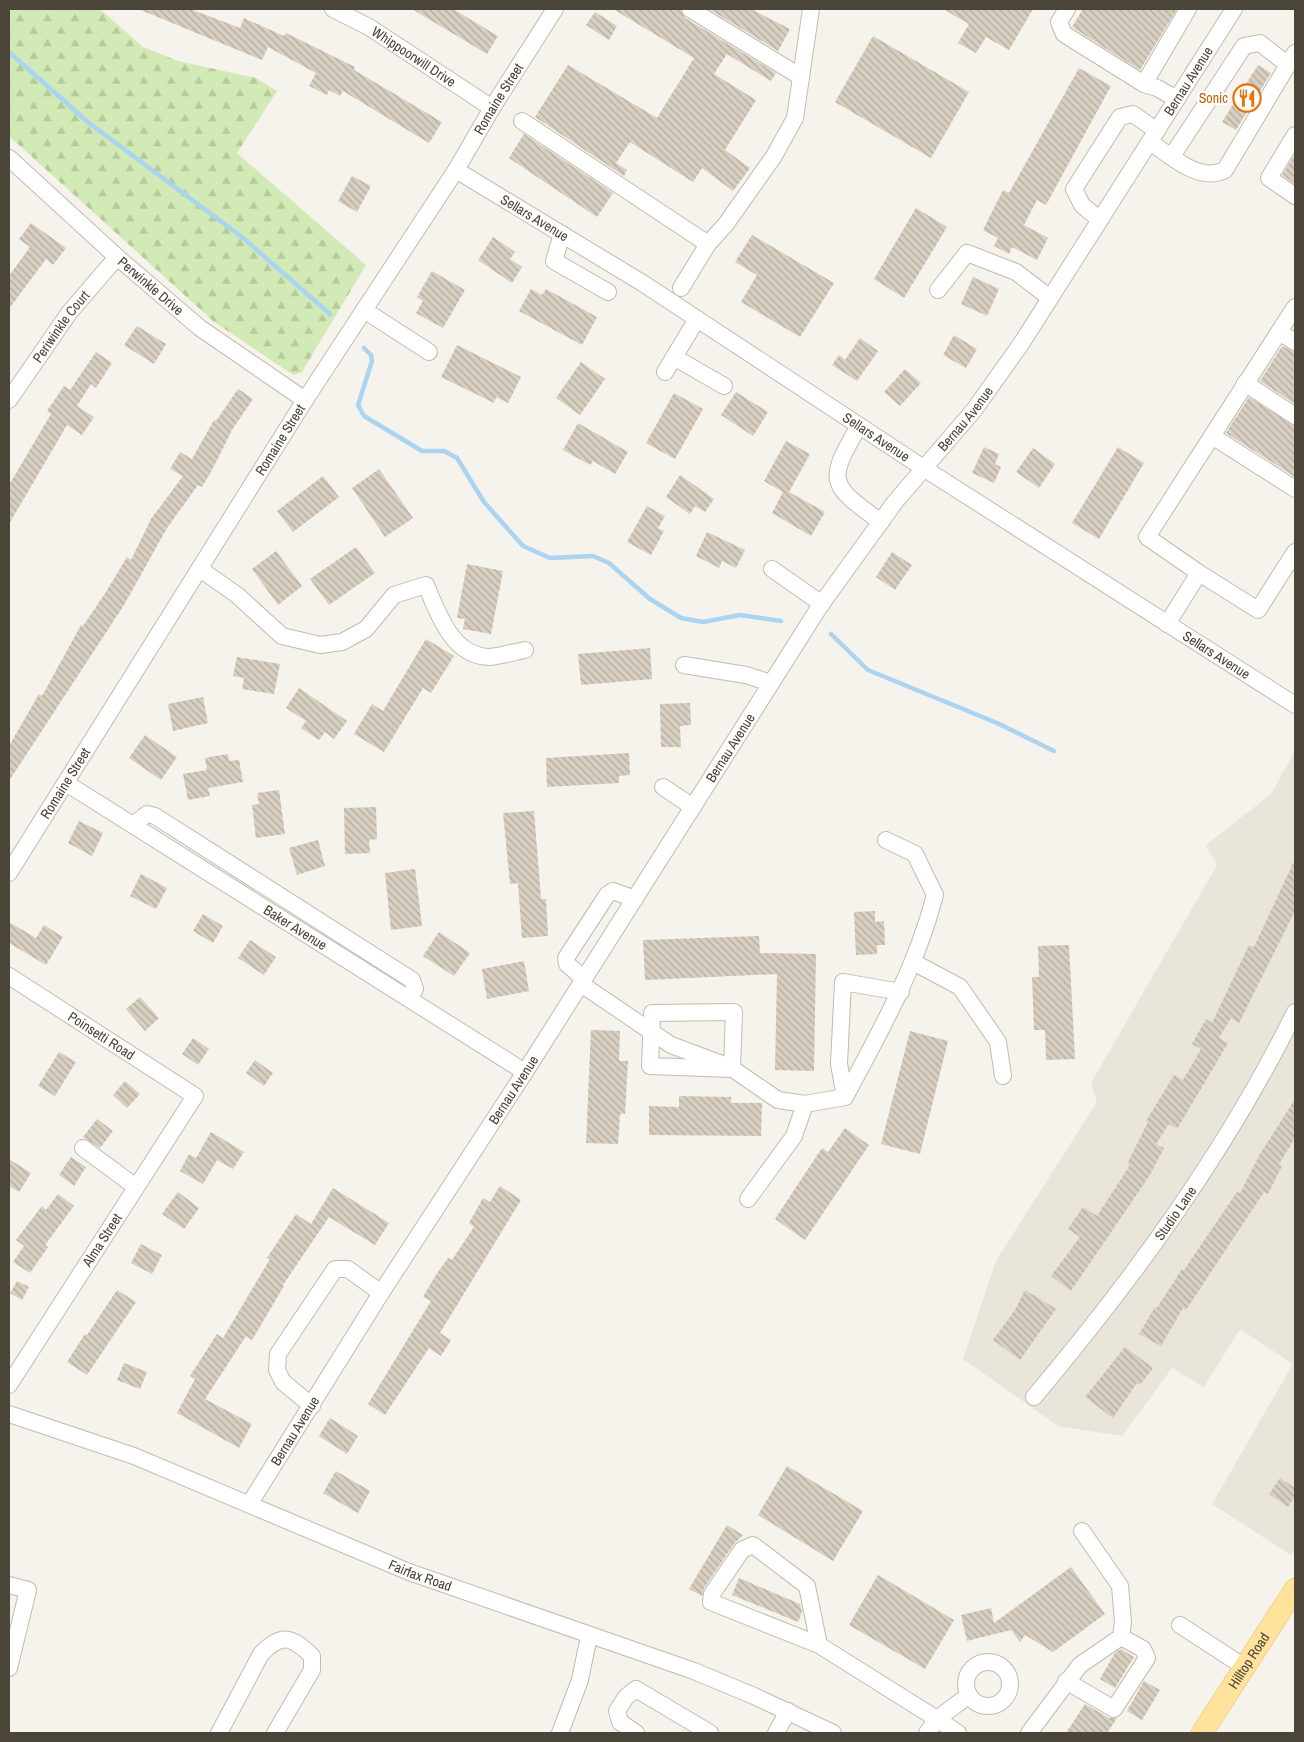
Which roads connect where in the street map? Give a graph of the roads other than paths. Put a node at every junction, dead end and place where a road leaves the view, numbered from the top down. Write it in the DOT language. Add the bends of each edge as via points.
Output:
graph roads {
  1 [pos="333,9"];
  2 [pos="555,9"];
  3 [pos="690,9"];
  4 [pos="812,9"];
  5 [pos="1067,9"];
  6 [pos="1188,9"];
  7 [pos="1234,9"];
  8 [pos="1291,59"];
  9 [pos="801,77"];
  10 [pos="1144,84"];
  11 [pos="1177,99"];
  12 [pos="492,108"];
  13 [pos="522,121"];
  14 [pos="1295,135"];
  15 [pos="1153,136"];
  16 [pos="1172,156"];
  17 [pos="9,158"];
  18 [pos="456,170"];
  19 [pos="1295,196"];
  20 [pos="1100,220"];
  21 [pos="562,234"];
  22 [pos="708,244"];
  23 [pos="117,257"];
  24 [pos="681,288"];
  25 [pos="938,290"];
  26 [pos="608,292"];
  27 [pos="1050,298"];
  28 [pos="1295,307"];
  29 [pos="364,310"];
  30 [pos="697,319"];
  31 [pos="1279,332"];
  32 [pos="1295,342"];
  33 [pos="429,352"];
  34 [pos="674,357"];
  35 [pos="665,372"];
  36 [pos="1245,383"];
  37 [pos="724,386"];
  38 [pos="9,400"];
  39 [pos="305,400"];
  40 [pos="1295,416"];
  41 [pos="859,426"];
  42 [pos="1212,436"];
  43 [pos="925,469"];
  44 [pos="1295,489"];
  45 [pos="880,522"];
  46 [pos="1295,552"];
  47 [pos="200,569"];
  48 [pos="772,569"];
  49 [pos="1200,573"];
  50 [pos="822,604"];
  51 [pos="1167,624"];
  52 [pos="525,650"];
  53 [pos="684,665"];
  54 [pos="771,683"];
  55 [pos="1295,705"];
  56 [pos="66,783"];
  57 [pos="663,787"];
  58 [pos="693,807"];
  59 [pos="133,825"];
  60 [pos="886,840"];
  61 [pos="9,873"];
  62 [pos="282,897"];
  63 [pos="635,899"];
  64 [pos="271,912"];
  65 [pos="913,962"];
  66 [pos="9,976"];
  67 [pos="582,982"];
  68 [pos="901,992"];
  69 [pos="410,999"];
  70 [pos="1295,1012"];
  71 [pos="652,1031"];
  72 [pos="732,1069"];
  73 [pos="525,1072"];
  74 [pos="1003,1076"];
  75 [pos="195,1096"];
  76 [pos="845,1097"];
  77 [pos="806,1104"];
  78 [pos="83,1148"];
  79 [pos="136,1187"];
  80 [pos="748,1199"];
  81 [pos="381,1293"];
  82 [pos="9,1385"];
  83 [pos="1034,1397"];
  84 [pos="312,1406"];
  85 [pos="9,1414"];
  86 [pos="250,1503"];
  87 [pos="1082,1531"];
  88 [pos="9,1585"];
  89 [pos="1295,1589"];
  90 [pos="1180,1625"];
  91 [pos="589,1636"];
  92 [pos="1121,1637"];
  93 [pos="818,1645"];
  94 [pos="9,1668"];
  95 [pos="1246,1668"];
  96 [pos="1066,1680"];
  97 [pos="969,1695"];
  98 [pos="788,1711"];
  99 [pos="937,1719"];
  100 [pos="219,1733"];
  101 [pos="275,1733"];
  102 [pos="560,1733"];
  103 [pos="636,1733"];
  104 [pos="710,1733"];
  105 [pos="776,1733"];
  106 [pos="833,1733"];
  107 [pos="927,1733"];
  108 [pos="958,1733"];
  109 [pos="1029,1733"];
  110 [pos="1202,1733"];
  1 -- 12 [label="street, Whippoorwill Drive" via="369,27"];
  2 -- 12 [label="street, Romaine Street"];
  3 -- 9 [label="street"];
  4 -- 9 [label="street"];
  5 -- 10 [label="street" via="1059,22 1064,34"];
  6 -- 10 [label="street"];
  7 -- 11 [label="street, Bernau Avenue"];
  8 -- 16 [label="street" via="1260,44 1244,46"];
  8 -- 16 [label="street" via="1225,170 1207,174"];
  9 -- 22 [label="street" via="795,118 774,156"];
  10 -- 11 [label="street"];
  11 -- 15 [label="street, Bernau Avenue"];
  12 -- 18 [label="street, Romaine Street"];
  13 -- 22 [label="street"];
  14 -- 19 [label="street" via="1269,178"];
  15 -- 16 [label="street"];
  15 -- 20 [label="street, Bernau Avenue"];
  15 -- 20 [label="street" via="1133,114 1120,116 1074,189 1082,206"];
  17 -- 23 [label="street, Perwinkle Drive"];
  18 -- 21 [label="street, Sellars Avenue"];
  18 -- 29 [label="street, Romaine Street"];
  20 -- 27 [label="street, Bernau Avenue"];
  21 -- 26 [label="street" via="554,261"];
  21 -- 30 [label="street, Sellars Avenue"];
  22 -- 24 [label="street"];
  23 -- 38 [label="street, Periwinkle Court" via="69,313"];
  23 -- 39 [label="street, Perwinkle Drive" via="200,328"];
  25 -- 27 [label="street" via="967,253 1016,272"];
  27 -- 43 [label="street, Bernau Avenue" via="974,410"];
  28 -- 31 [label="street"];
  29 -- 33 [label="street"];
  29 -- 39 [label="street, Romaine Street"];
  30 -- 34 [label="street"];
  30 -- 41 [label="street, Sellars Avenue"];
  31 -- 32 [label="street"];
  31 -- 36 [label="street"];
  34 -- 35 [label="street"];
  34 -- 37 [label="street"];
  36 -- 40 [label="street"];
  36 -- 42 [label="street"];
  39 -- 47 [label="street, Romaine Street"];
  41 -- 43 [label="street, Sellars Avenue"];
  41 -- 45 [label="street" via="838,462 837,478 847,498"];
  42 -- 44 [label="street"];
  42 -- 49 [label="street" via="1147,537"];
  43 -- 45 [label="street, Bernau Avenue"];
  43 -- 51 [label="street, Sellars Avenue"];
  45 -- 50 [label="street, Bernau Avenue"];
  46 -- 49 [label="street" via="1258,610"];
  47 -- 52 [label="street" via="237,595 282,636 320,645 342,642 366,629 394,595 426,586 444,628 465,649 489,657"];
  47 -- 56 [label="street, Romaine Street"];
  48 -- 50 [label="street"];
  49 -- 51 [label="street"];
  50 -- 54 [label="street, Bernau Avenue"];
  51 -- 55 [label="street, Sellars Avenue"];
  53 -- 54 [label="street" via="746,675"];
  54 -- 58 [label="street, Bernau Avenue"];
  56 -- 59 [label="street, Baker Avenue"];
  56 -- 61 [label="street, Romaine Street"];
  57 -- 58 [label="street"];
  58 -- 63 [label="street, Bernau Avenue"];
  59 -- 62 [label="street" via="147,814 155,816"];
  59 -- 64 [label="street, Baker Avenue"];
  60 -- 65 [label="street" via="915,854 935,894"];
  62 -- 64 [label="street"];
  62 -- 69 [label="street" via="412,980 415,989"];
  63 -- 67 [label="street, Bernau Avenue"];
  63 -- 67 [label="street" via="613,891 607,895 566,958"];
  64 -- 69 [label="street, Baker Avenue"];
  65 -- 68 [label="street"];
  65 -- 74 [label="street" via="960,987 998,1042"];
  66 -- 75 [label="street, Poinsetti Road"];
  67 -- 71 [label="street"];
  67 -- 73 [label="street, Bernau Avenue"];
  68 -- 76 [label="street"];
  68 -- 76 [label="street" via="844,982 839,1064"];
  69 -- 73 [label="street, Baker Avenue"];
  70 -- 83 [label="street, Studio Lane" via="1277,1050 1174,1217 1101,1316"];
  71 -- 72 [label="street" via="671,1045"];
  71 -- 72 [label="street" via="650,1066"];
  71 -- 72 [label="street" via="652,1013 734,1012"];
  72 -- 77 [label="street" via="778,1100"];
  73 -- 81 [label="street, Bernau Avenue"];
  75 -- 79 [label="street, Alma Street"];
  76 -- 77 [label="street"];
  77 -- 80 [label="street" via="794,1136"];
  78 -- 79 [label="street"];
  79 -- 82 [label="street, Alma Street"];
  81 -- 84 [label="street, Bernau Avenue"];
  81 -- 84 [label="street" via="348,1269 335,1269 278,1354 276,1370 283,1382"];
  84 -- 86 [label="street, Bernau Avenue"];
  85 -- 86 [label="street, Fairfax Road" via="134,1456"];
  86 -- 91 [label="street, Fairfax Road" via="408,1572"];
  87 -- 92 [label="street" via="1120,1586"];
  88 -- 94 [label="street" via="28,1590"];
  89 -- 95 [label="main road, Hilltop Road"];
  90 -- 95 [label="street"];
  91 -- 98 [label="street, Fairfax Road" via="694,1671"];
  91 -- 102 [label="street" via="580,1680"];
  92 -- 96 [label="street" via="1080,1665"];
  92 -- 96 [label="street" via="1143,1649 1147,1658 1114,1709"];
  93 -- 93 [label="street" via="711,1602 712,1594 742,1550 753,1545 808,1586"];
  93 -- 99 [label="street"];
  95 -- 110 [label="main road, Hilltop Road"];
  96 -- 109 [label="street"];
  97 -- 99 [label="street"];
  98 -- 105 [label="street"];
  98 -- 106 [label="street, Fairfax Road"];
  99 -- 107 [label="street"];
  99 -- 108 [label="street"];
  100 -- 101 [label="street" via="261,1654 282,1639 297,1642 312,1656 312,1670"];
  103 -- 104 [label="street" via="620,1722 617,1711 636,1689"];
}
